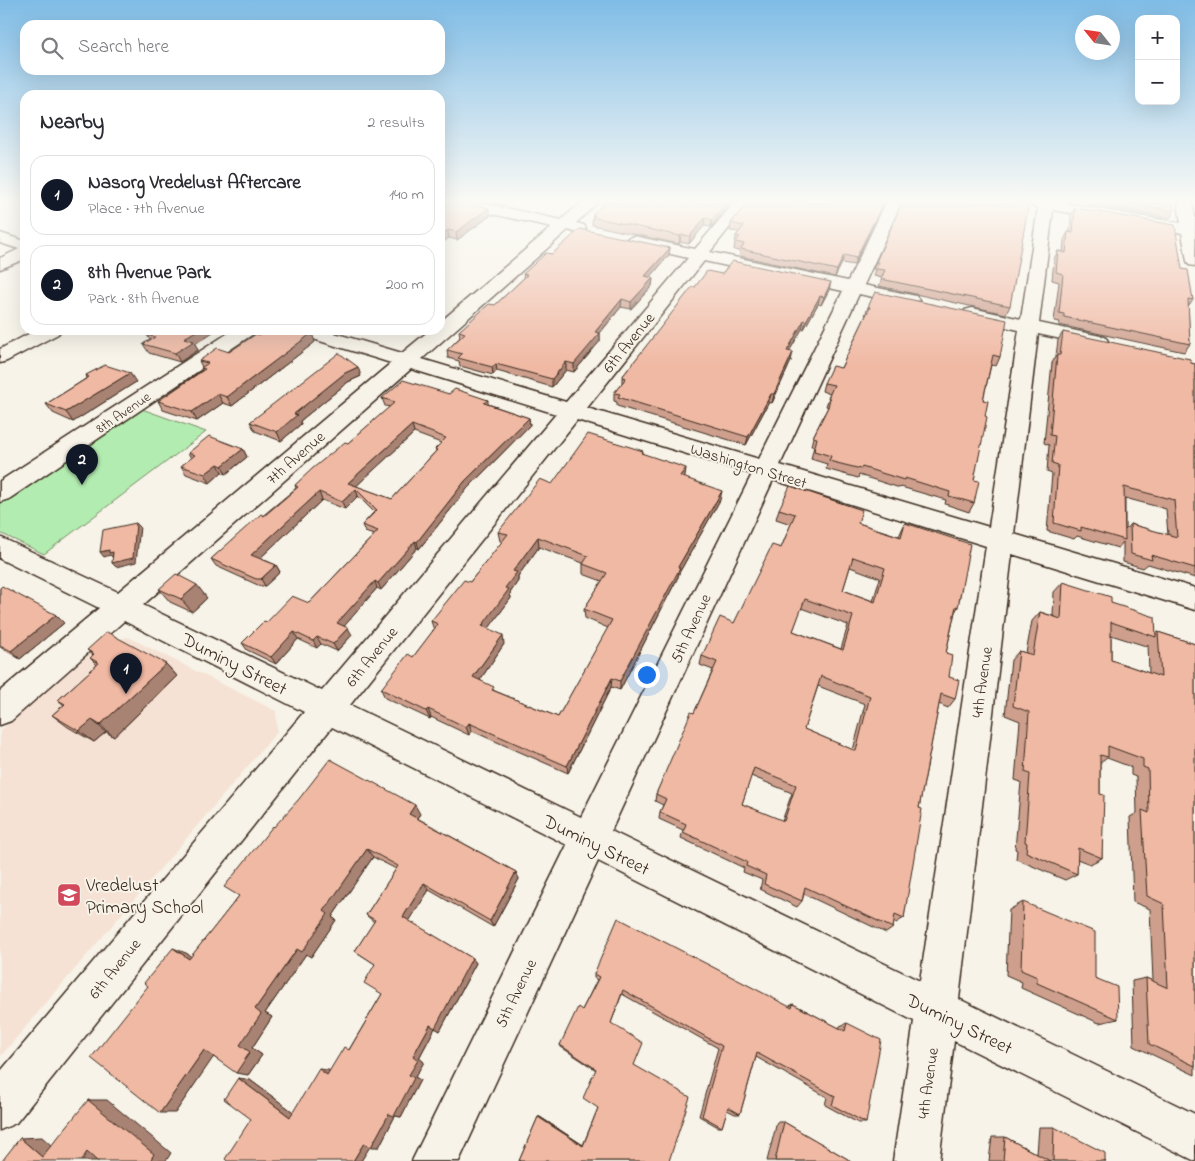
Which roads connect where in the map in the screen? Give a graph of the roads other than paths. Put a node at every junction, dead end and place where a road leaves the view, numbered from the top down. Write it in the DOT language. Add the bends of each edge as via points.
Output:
graph roads {
  1 [pos="15,257"];
  2 [pos="528,257"];
  3 [pos="697,257"];
  4 [pos="709,257"];
  5 [pos="868,257"];
  6 [pos="1037,257"];
  7 [pos="0,264"];
  8 [pos="853,288"];
  9 [pos="927,304"];
  10 [pos="955,310"];
  11 [pos="1029,326"];
  12 [pos="445,328"];
  13 [pos="42,335"];
  14 [pos="238,335"];
  15 [pos="321,335"];
  16 [pos="437,335"];
  17 [pos="1117,345"];
  18 [pos="0,357"];
  19 [pos="407,361"];
  20 [pos="572,410"];
  21 [pos="765,470"];
  22 [pos="0,493"];
  23 [pos="1001,541"];
  24 [pos="0,547"];
  25 [pos="1195,599"];
  26 [pos="122,606"];
  27 [pos="327,710"];
  28 [pos="0,711"];
  29 [pos="588,840"];
  30 [pos="937,1011"];
  31 [pos="0,1107"];
  32 [pos="1195,1138"];
  33 [pos="435,1161"];
  34 [pos="916,1161"];
  1 -- 7 [label="street"];
  2 -- 12 [label="street, 7th Avenue"];
  3 -- 20 [label="street, 6th Avenue"];
  4 -- 8 [label="street"];
  5 -- 8 [label="street, 5th Avenue"];
  6 -- 11 [label="street, 4th Avenue"];
  8 -- 9 [label="street"];
  8 -- 21 [label="street, 5th Avenue"];
  10 -- 11 [label="street"];
  11 -- 17 [label="street"];
  11 -- 23 [label="street, 4th Avenue"];
  13 -- 18 [label="street"];
  14 -- 22 [label="street, 8th Avenue"];
  15 -- 19 [label="street, Washington Street"];
  16 -- 19 [label="street, 7th Avenue"];
  19 -- 20 [label="street, Washington Street"];
  19 -- 26 [label="street, 7th Avenue"];
  20 -- 21 [label="street, Washington Street"];
  20 -- 27 [label="street, 6th Avenue"];
  21 -- 23 [label="street, Washington Street"];
  21 -- 29 [label="street, 5th Avenue"];
  23 -- 25 [label="street, Washington Street"];
  23 -- 30 [label="street, 4th Avenue"];
  24 -- 26 [label="street, Duminy Street"];
  26 -- 27 [label="street, Duminy Street"];
  26 -- 28 [label="street, 7th Avenue"];
  27 -- 29 [label="street, Duminy Street"];
  27 -- 31 [label="street, 6th Avenue"];
  29 -- 30 [label="street, Duminy Street"];
  29 -- 33 [label="street, 5th Avenue"];
  30 -- 32 [label="street, Duminy Street"];
  30 -- 34 [label="street, 4th Avenue"];
}
